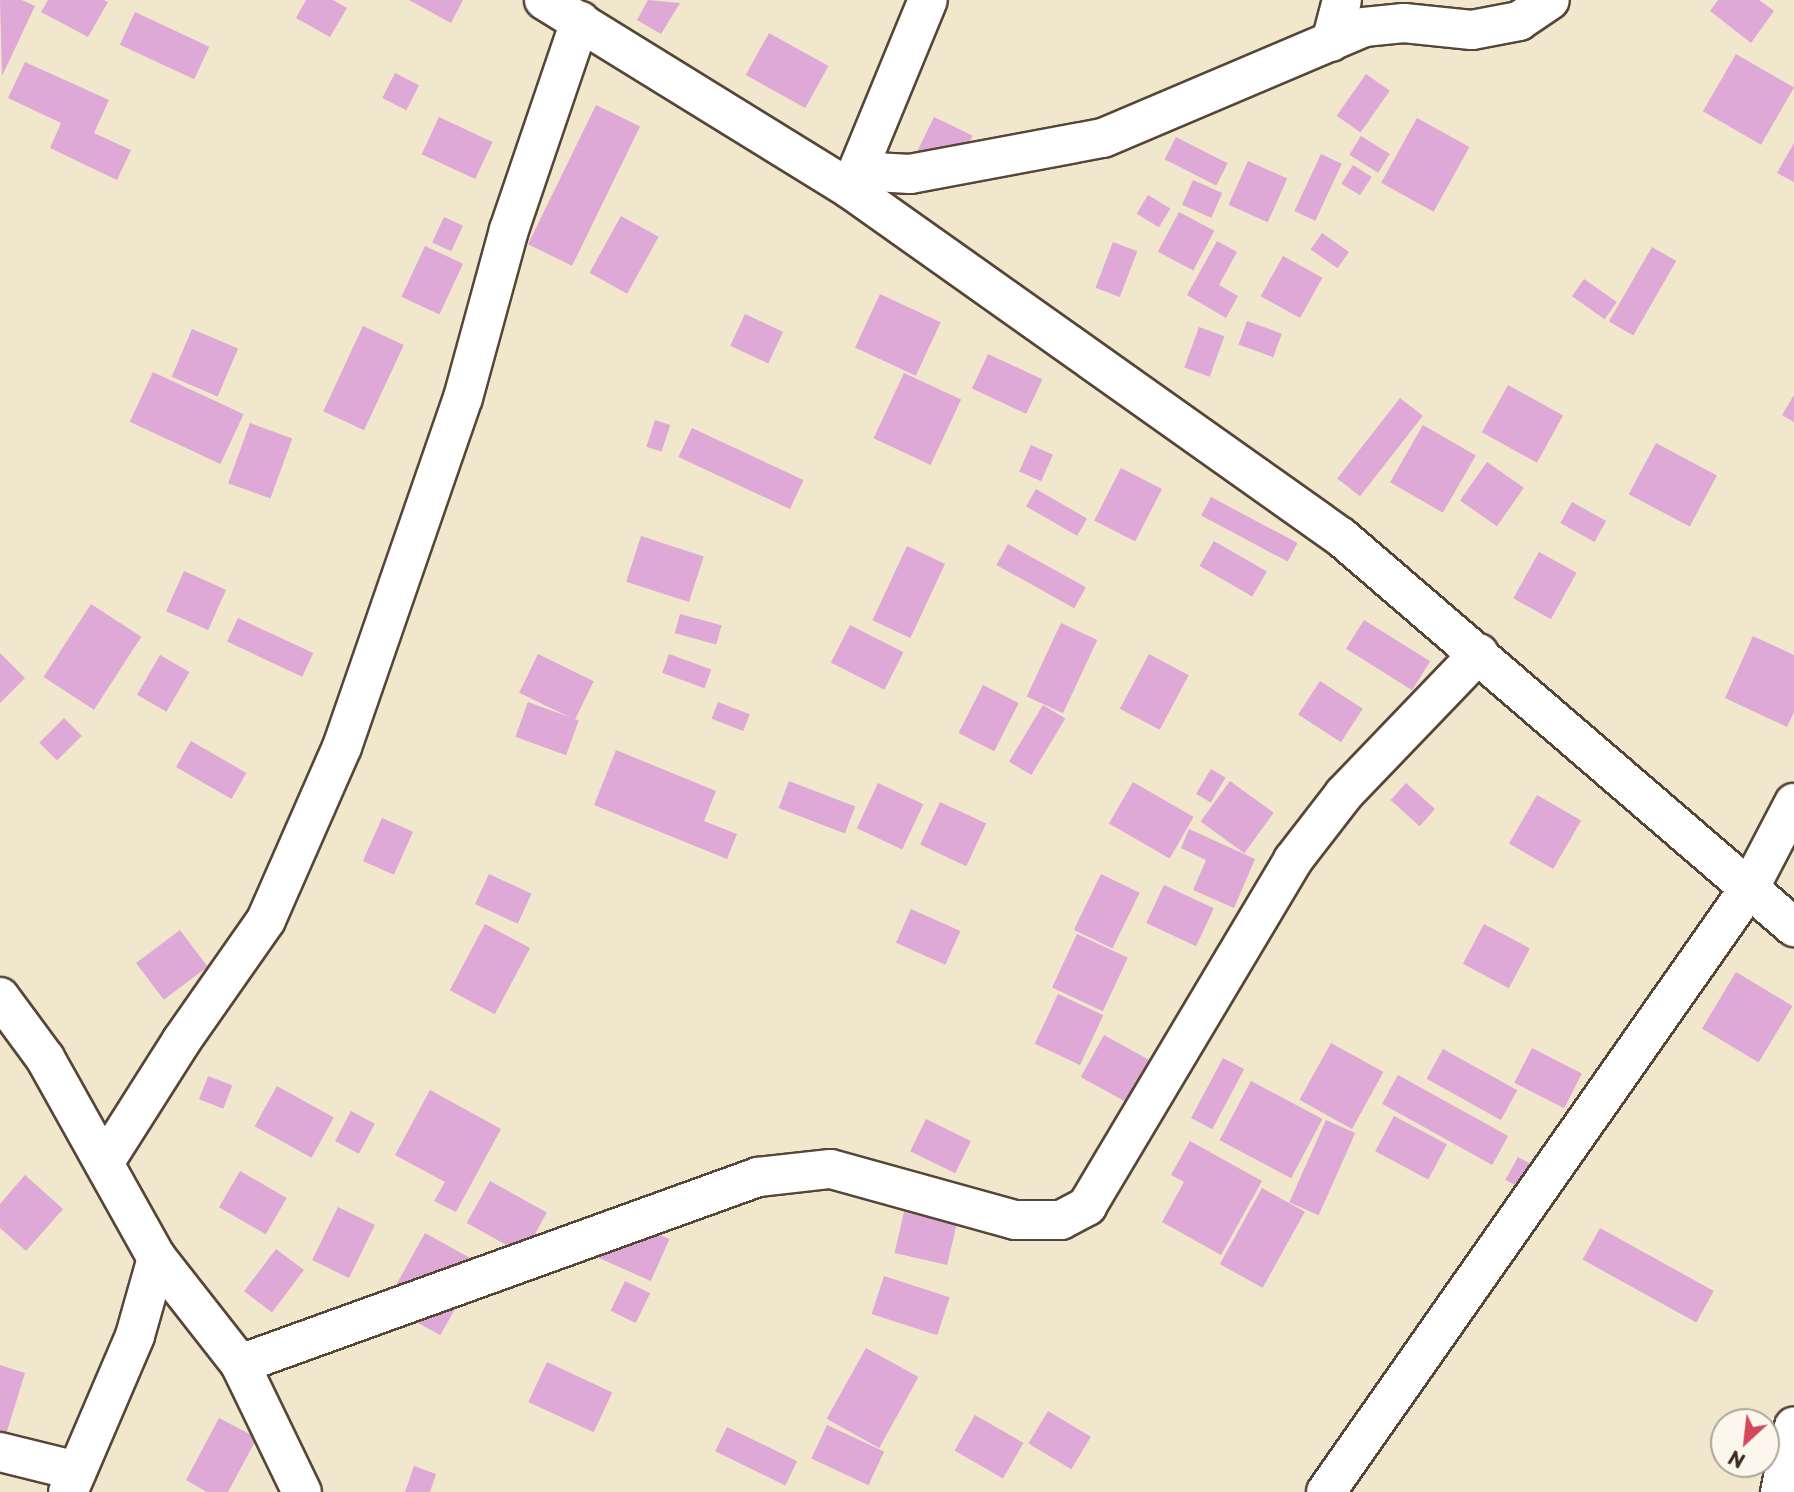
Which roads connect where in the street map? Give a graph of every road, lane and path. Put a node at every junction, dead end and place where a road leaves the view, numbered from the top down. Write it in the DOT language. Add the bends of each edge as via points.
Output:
graph roads {
  1 [pos="544,0"];
  2 [pos="928,0"];
  3 [pos="1342,0"];
  4 [pos="1550,0"];
  5 [pos="580,21"];
  6 [pos="1331,43"];
  7 [pos="853,180"];
  8 [pos="1479,653"];
  9 [pos="1794,803"];
  10 [pos="1750,887"];
  11 [pos="1794,927"];
  12 [pos="0,997"];
  13 [pos="104,1163"];
  14 [pos="157,1258"];
  15 [pos="240,1364"];
  16 [pos="1794,1426"];
  17 [pos="0,1452"];
  18 [pos="73,1481"];
  19 [pos="302,1492"];
  20 [pos="1326,1492"];
  21 [pos="1780,1492"];
  1 -- 5 [label="street"];
  2 -- 7 [label="street"];
  3 -- 6 [label="street"];
  4 -- 6 [label="street" via="1519,21 1472,30 1404,23 1364,27"];
  5 -- 7 [label="street"];
  5 -- 13 [label="street" via="509,230 463,398 342,747 266,920"];
  6 -- 7 [label="street" via="1102,138 910,174"];
  7 -- 8 [label="street" via="1342,537"];
  8 -- 10 [label="street"];
  8 -- 15 [label="street" via="1344,794 1293,860 1087,1206 1061,1220 1015,1220 831,1170 758,1177"];
  9 -- 10 [label="street"];
  10 -- 11 [label="street"];
  10 -- 20 [label="street"];
  12 -- 13 [label="street" via="45,1058"];
  13 -- 14 [label="street"];
  14 -- 15 [label="street"];
  14 -- 18 [label="street" via="135,1336"];
  15 -- 19 [label="street"];
  16 -- 21 [label="street"];
  17 -- 18 [label="street"];
}
